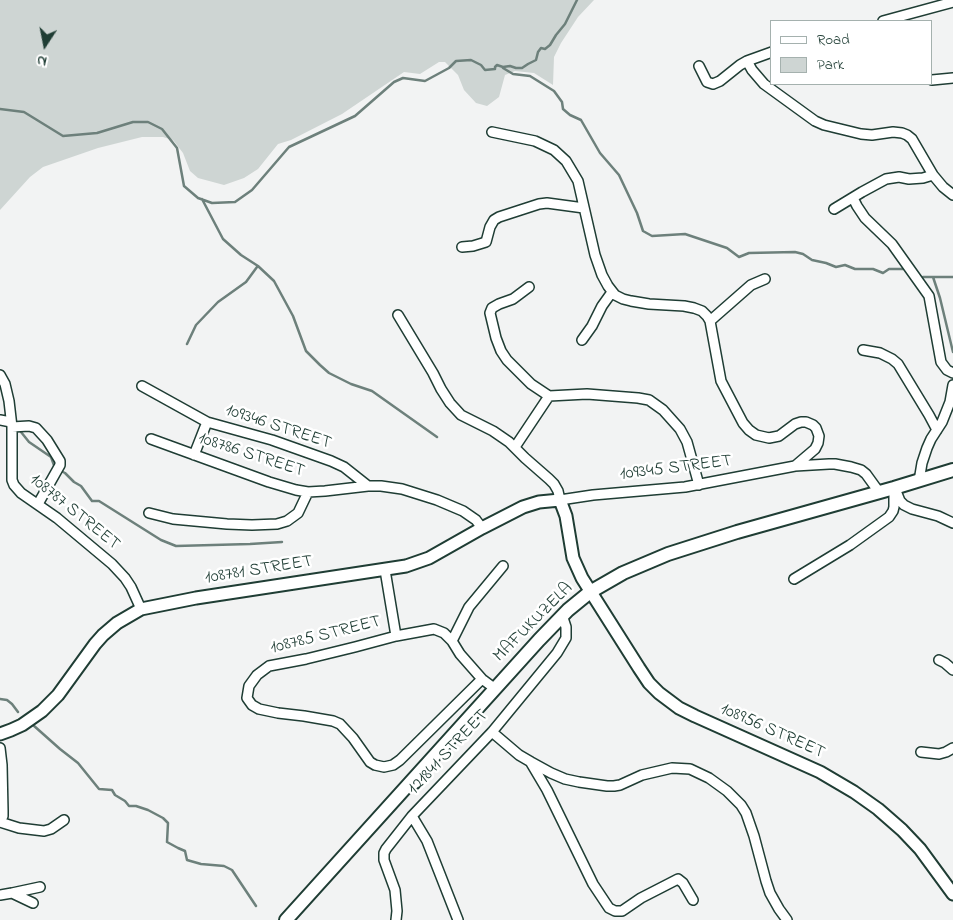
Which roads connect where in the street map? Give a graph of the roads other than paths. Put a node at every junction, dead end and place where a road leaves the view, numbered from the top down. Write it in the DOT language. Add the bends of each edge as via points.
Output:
graph roads {
  1 [pos="953,2"];
  2 [pos="887,20"];
  3 [pos="770,53"];
  4 [pos="747,61"];
  5 [pos="699,66"];
  6 [pos="953,78"];
  7 [pos="933,80"];
  8 [pos="492,132"];
  9 [pos="934,175"];
  10 [pos="953,196"];
  11 [pos="853,198"];
  12 [pos="584,208"];
  13 [pos="834,209"];
  14 [pos="462,247"];
  15 [pos="765,278"];
  16 [pos="529,287"];
  17 [pos="612,292"];
  18 [pos="398,315"];
  19 [pos="710,321"];
  20 [pos="582,340"];
  21 [pos="863,350"];
  22 [pos="953,373"];
  23 [pos="0,375"];
  24 [pos="953,385"];
  25 [pos="142,386"];
  26 [pos="550,396"];
  27 [pos="0,420"];
  28 [pos="207,422"];
  29 [pos="12,424"];
  30 [pos="937,430"];
  31 [pos="151,439"];
  32 [pos="515,448"];
  33 [pos="194,455"];
  34 [pos="795,466"];
  35 [pos="953,470"];
  36 [pos="919,481"];
  37 [pos="698,485"];
  38 [pos="368,486"];
  39 [pos="894,488"];
  40 [pos="308,492"];
  41 [pos="879,492"];
  42 [pos="560,500"];
  43 [pos="38,504"];
  44 [pos="149,513"];
  45 [pos="953,523"];
  46 [pos="482,528"];
  47 [pos="503,566"];
  48 [pos="385,570"];
  49 [pos="794,579"];
  50 [pos="590,592"];
  51 [pos="142,610"];
  52 [pos="562,615"];
  53 [pos="396,636"];
  54 [pos="452,641"];
  55 [pos="939,660"];
  56 [pos="953,670"];
  57 [pos="482,679"];
  58 [pos="494,688"];
  59 [pos="492,732"];
  60 [pos="0,734"];
  61 [pos="0,748"];
  62 [pos="953,748"];
  63 [pos="921,752"];
  64 [pos="531,762"];
  65 [pos="412,816"];
  66 [pos="64,820"];
  67 [pos="0,822"];
  68 [pos="40,887"];
  69 [pos="12,893"];
  70 [pos="0,894"];
  71 [pos="953,894"];
  72 [pos="693,900"];
  73 [pos="33,903"];
  74 [pos="286,920"];
  75 [pos="396,920"];
  76 [pos="458,920"];
  77 [pos="787,920"];
  1 -- 2 [label="street"];
  3 -- 4 [label="street"];
  4 -- 5 [label="street" via="713,84 707,82"];
  4 -- 9 [label="street" via="764,84 815,122 861,134 893,132 907,135"];
  6 -- 7 [label="street"];
  8 -- 12 [label="street" via="535,141 560,155 578,181"];
  9 -- 10 [label="street"];
  9 -- 11 [label="street" via="886,179"];
  11 -- 13 [label="street"];
  11 -- 22 [label="street" via="865,218 892,244 929,296 941,362"];
  12 -- 14 [label="street" via="547,202 539,204 499,217 490,227 486,242"];
  12 -- 17 [label="street" via="595,255"];
  15 -- 19 [label="street" via="751,285"];
  16 -- 26 [label="street" via="513,299 492,308 491,320 507,360 531,384"];
  17 -- 19 [label="street" via="631,301 694,308 702,311"];
  17 -- 20 [label="street"];
  18 -- 32 [label="street" via="450,403 461,415 503,437"];
  19 -- 34 [label="street, 109345 STREET" via="721,381 749,430 769,438 779,436 801,422 816,428 816,448"];
  21 -- 30 [label="street" via="880,353 898,364"];
  23 -- 29 [label="street, 108787 STREET" via="7,391"];
  24 -- 30 [label="street" via="950,402"];
  25 -- 28 [label="street"];
  26 -- 32 [label="street"];
  26 -- 37 [label="street" via="594,395 649,400 680,429 687,442"];
  27 -- 29 [label="street"];
  28 -- 33 [label="street, 109346 STREET"];
  28 -- 38 [label="street, 109346 STREET" via="331,461"];
  29 -- 43 [label="street, 108787 STREET" via="12,480 17,489"];
  29 -- 43 [label="street" via="39,430 60,461"];
  30 -- 36 [label="street" via="927,448"];
  31 -- 33 [label="street, 108786 STREET"];
  32 -- 42 [label="street" via="554,484"];
  33 -- 40 [label="street, 108786 STREET" via="285,488"];
  34 -- 37 [label="street, 109345 STREET"];
  34 -- 41 [label="street, 109345 STREET" via="835,464 861,470"];
  35 -- 36 [label="main road, MAFUKUZELA"];
  36 -- 39 [label="main road, MAFUKUZELA"];
  37 -- 42 [label="street, 109345 STREET"];
  38 -- 40 [label="street, 108786 STREET"];
  38 -- 46 [label="street, 108786 STREET" via="394,487 437,500 463,511"];
  39 -- 41 [label="main road, MAFUKUZELA"];
  39 -- 45 [label="street" via="904,506"];
  39 -- 49 [label="street" via="894,507 889,517"];
  40 -- 44 [label="street" via="298,513 277,524 227,524 173,519"];
  41 -- 50 [label="main road, MAFUKUZELA" via="668,554 629,570"];
  42 -- 46 [label="street, 108781 STREET" via="539,502"];
  42 -- 50 [label="street, 108956 STREET" via="573,558"];
  43 -- 51 [label="street, 108787 STREET" via="112,564 132,587"];
  46 -- 48 [label="street, 108781 STREET" via="429,558"];
  47 -- 54 [label="street" via="469,607"];
  48 -- 51 [label="street, 108781 STREET" via="196,598"];
  48 -- 53 [label="street, 108785 STREET"];
  50 -- 52 [label="main road, MAFUKUZELA"];
  50 -- 71 [label="street, 108956 STREET" via="649,683 668,701 708,723 820,772 854,792 914,842"];
  51 -- 60 [label="street, 108781 STREET" via="117,623 103,635 42,711 22,725"];
  52 -- 58 [label="main road, MAFUKUZELA"];
  52 -- 59 [label="street, 121841 STREET" via="567,634 563,644"];
  53 -- 54 [label="street, 108785 STREET" via="434,629"];
  53 -- 57 [label="street, 108785 STREET" via="269,666 252,680 247,698 259,709 340,724 370,762 384,767 400,760"];
  54 -- 57 [label="street, 108785 STREET"];
  55 -- 56 [label="street"];
  57 -- 58 [label="street, 108785 STREET"];
  58 -- 74 [label="main road, MAFUKUZELA"];
  59 -- 64 [label="street"];
  59 -- 65 [label="street, 121841 STREET"];
  61 -- 67 [label="street" via="3,811"];
  62 -- 63 [label="street" via="939,754"];
  64 -- 72 [label="street" via="593,884 609,908 622,911 678,879"];
  64 -- 77 [label="street" via="565,779 607,786 620,785 672,768 690,769 709,778 731,795 746,813 770,893"];
  65 -- 75 [label="street, 121841 STREET" via="384,853 397,900"];
  65 -- 76 [label="street" via="427,841"];
  66 -- 67 [label="street" via="44,831"];
  68 -- 69 [label="street"];
  69 -- 70 [label="street"];
  69 -- 73 [label="street"];
}
